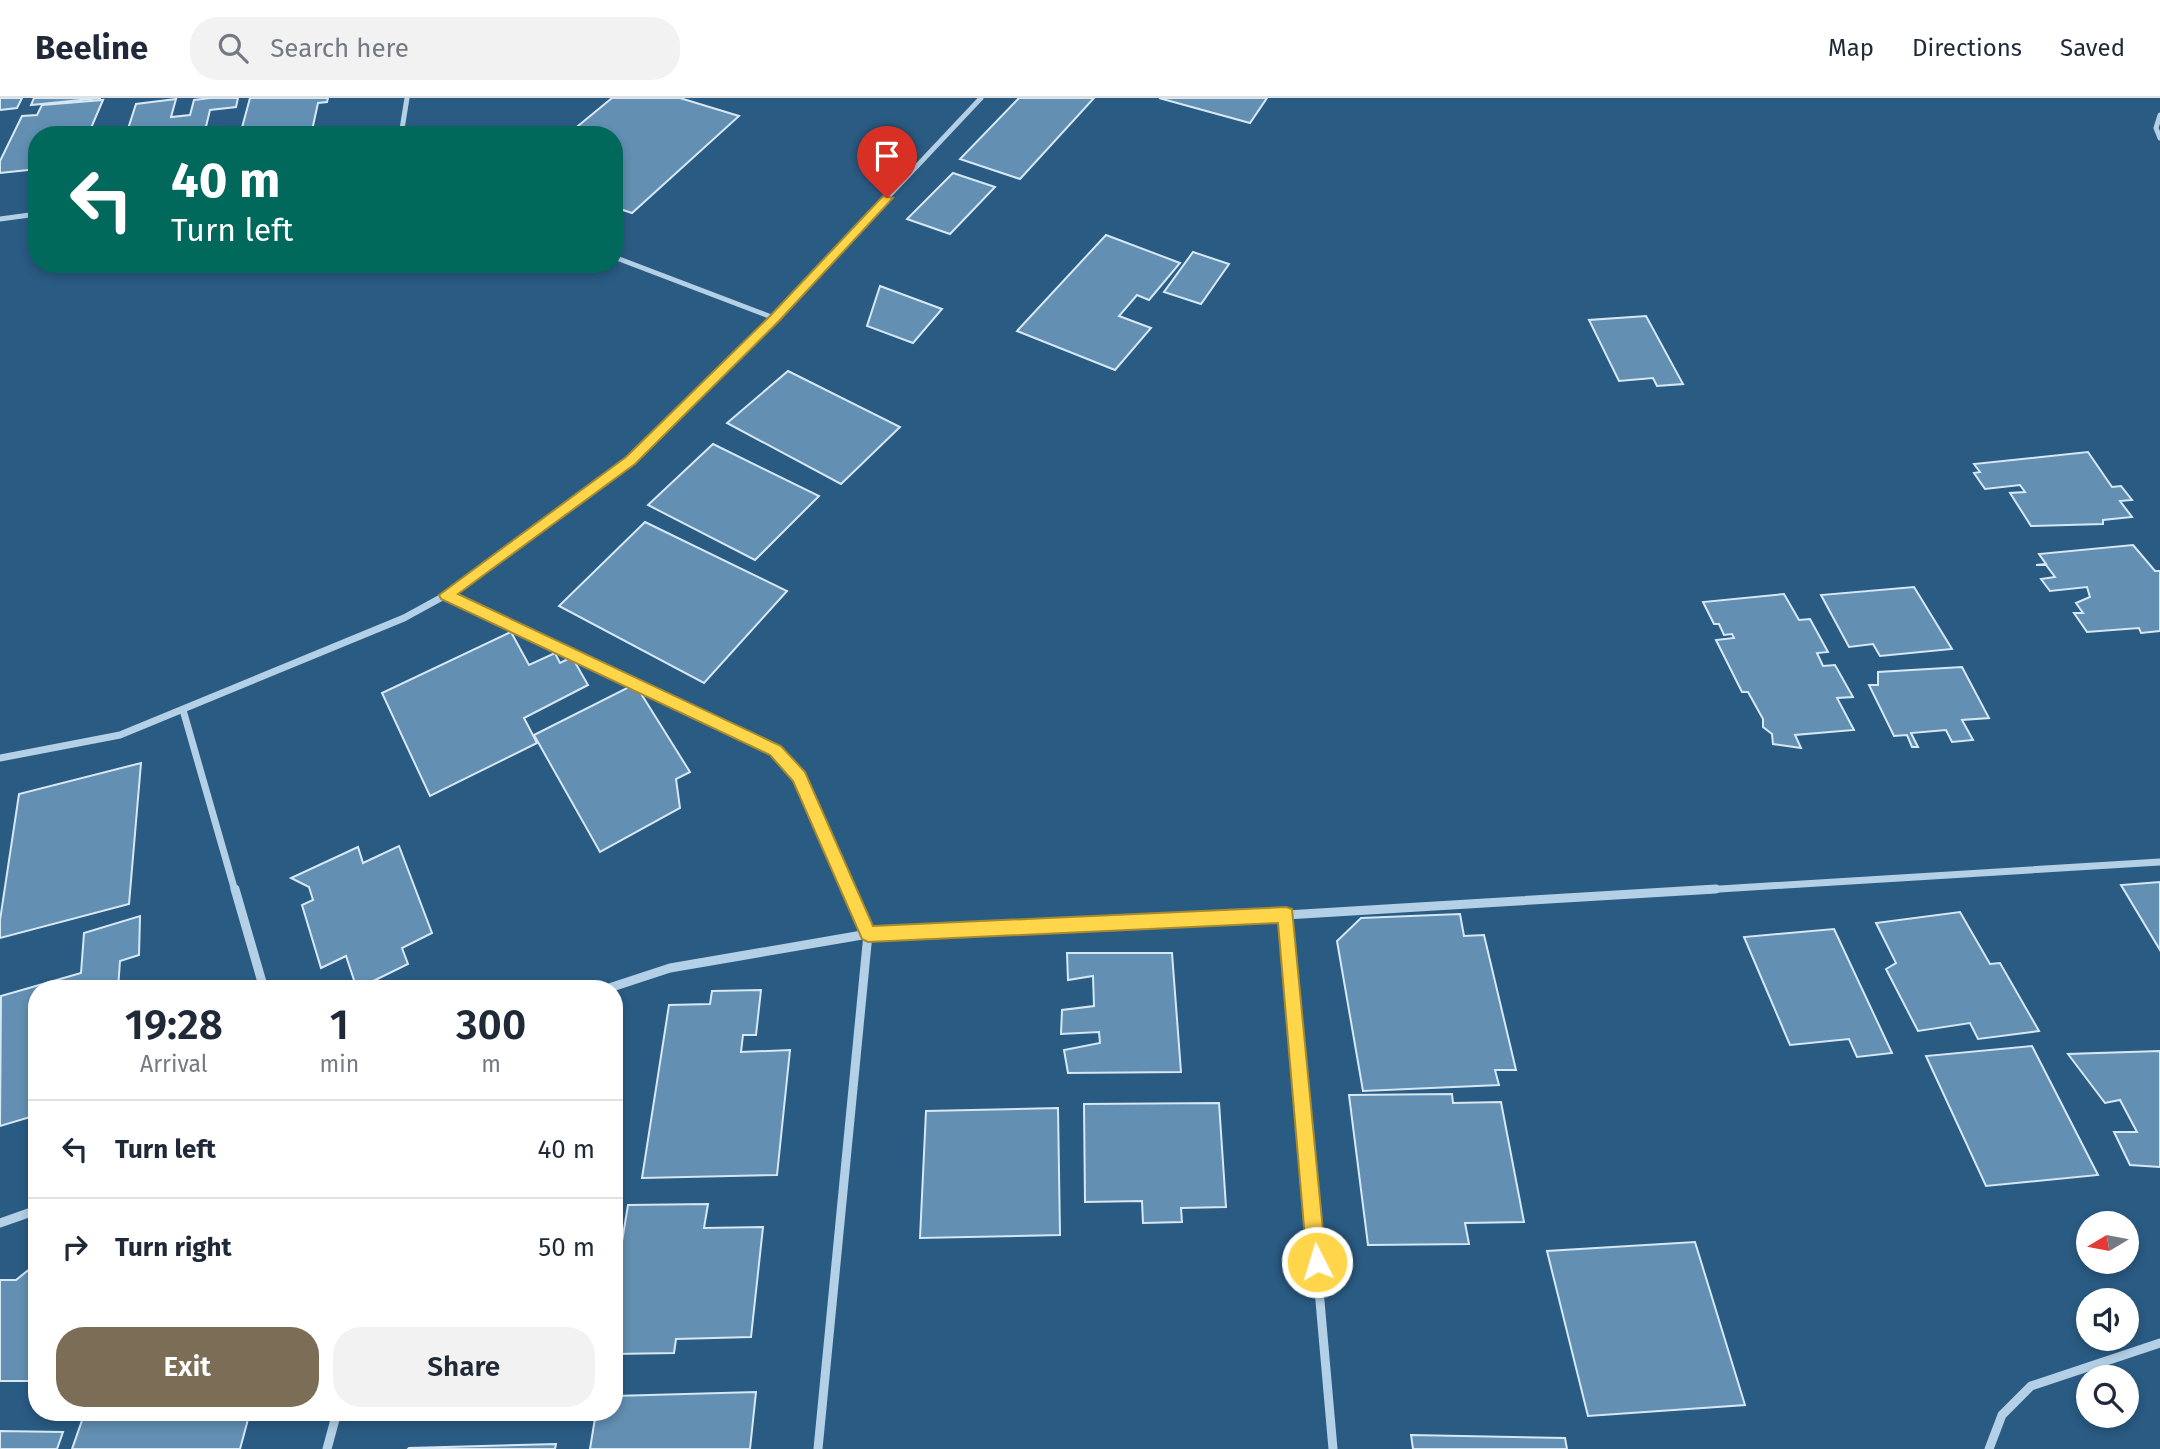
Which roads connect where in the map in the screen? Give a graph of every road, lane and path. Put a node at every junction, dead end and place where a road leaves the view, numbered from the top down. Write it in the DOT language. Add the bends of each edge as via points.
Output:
graph roads {
  1 [pos="407,98"];
  2 [pos="981,98"];
  3 [pos="2160,115"];
  4 [pos="402,126"];
  5 [pos="2160,138"];
  6 [pos="28,215"];
  7 [pos="0,219"];
  8 [pos="623,260"];
  9 [pos="774,318"];
  10 [pos="446,595"];
  11 [pos="183,710"];
  12 [pos="0,758"];
  13 [pos="2160,862"];
  14 [pos="1286,915"];
  15 [pos="868,934"];
  16 [pos="261,980"];
  17 [pos="623,983"];
  18 [pos="28,1213"];
  19 [pos="0,1223"];
  20 [pos="2160,1343"];
  21 [pos="335,1421"];
  22 [pos="327,1449"];
  23 [pos="818,1449"];
  24 [pos="1333,1449"];
  25 [pos="1989,1449"];
  1 -- 4 [label="street"];
  2 -- 9 [label="street"];
  3 -- 5 [label="street" via="2156,128"];
  6 -- 7 [label="street"];
  8 -- 9 [label="street"];
  9 -- 10 [label="street" via="631,461"];
  10 -- 11 [label="street" via="404,618"];
  10 -- 15 [label="street" via="775,751 799,777"];
  11 -- 12 [label="street" via="120,735"];
  11 -- 16 [label="street"];
  13 -- 14 [label="street"];
  14 -- 15 [label="street"];
  14 -- 24 [label="street"];
  15 -- 17 [label="street" via="670,968"];
  15 -- 23 [label="street"];
  18 -- 19 [label="street"];
  20 -- 25 [label="street" via="2031,1386 2002,1415"];
  21 -- 22 [label="street"];
}
